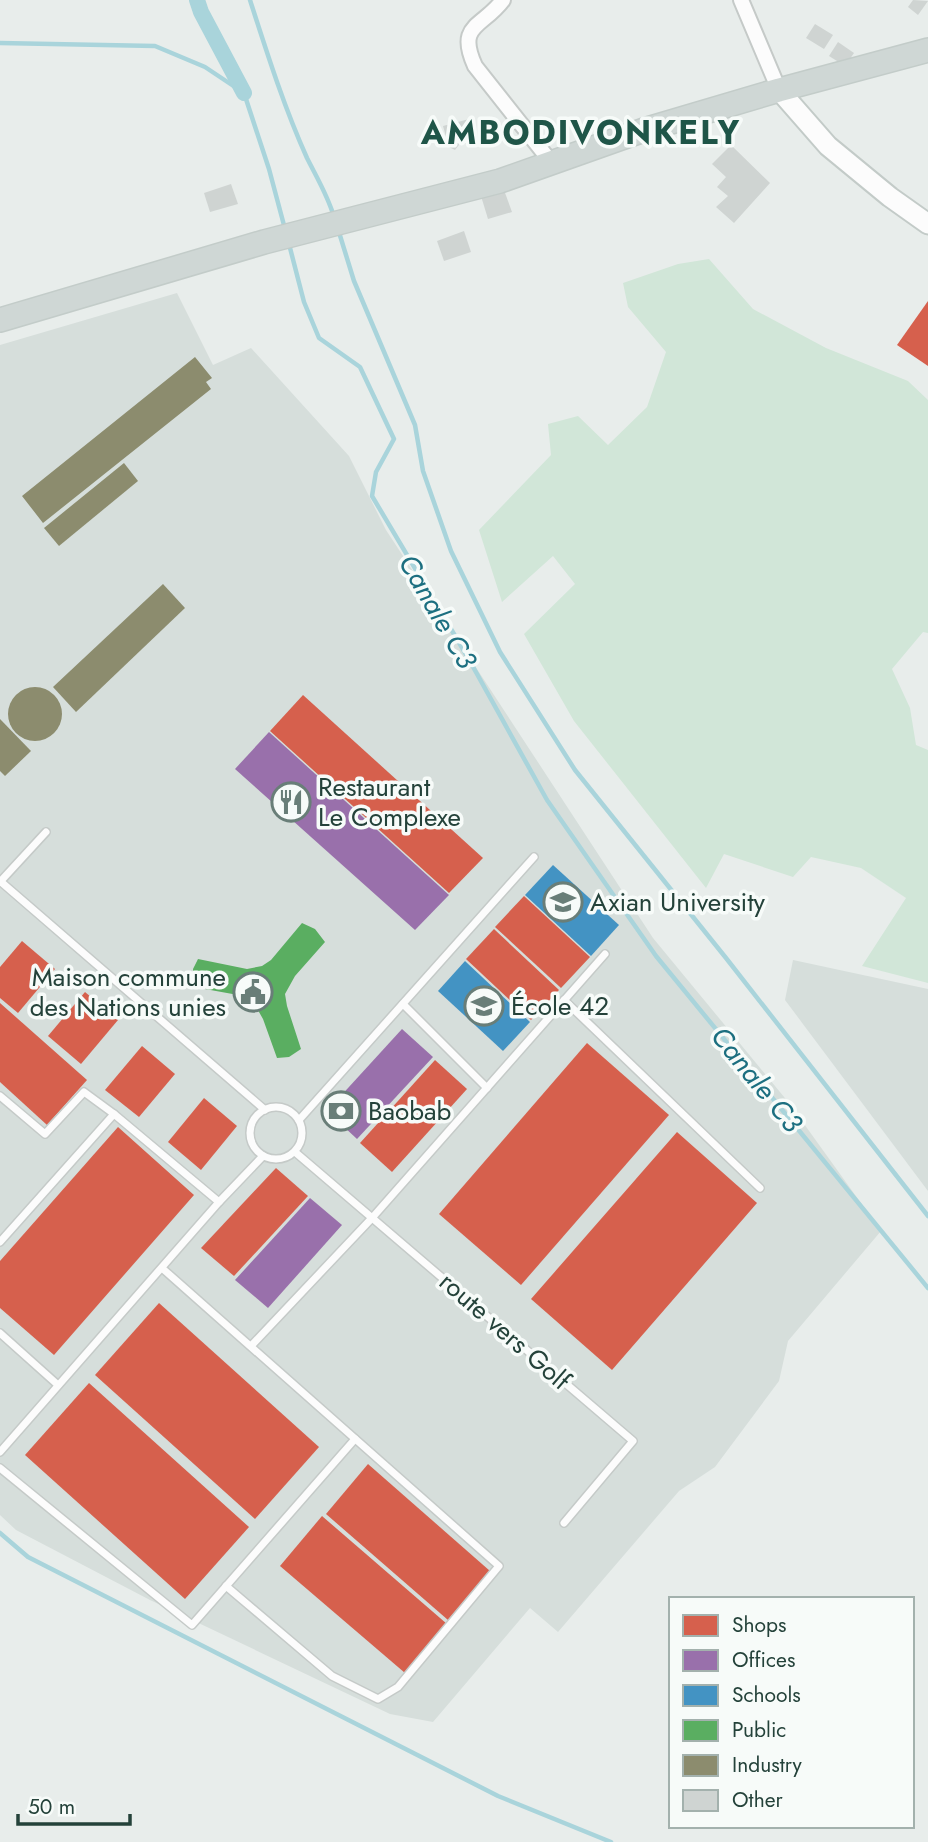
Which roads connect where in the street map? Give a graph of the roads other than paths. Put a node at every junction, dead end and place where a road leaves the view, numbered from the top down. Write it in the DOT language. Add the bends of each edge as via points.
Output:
graph roads {
  1 [pos="503,0"];
  2 [pos="741,0"];
  3 [pos="928,50"];
  4 [pos="779,90"];
  5 [pos="551,162"];
  6 [pos="928,224"];
  7 [pos="0,320"];
  8 [pos="46,832"];
  9 [pos="534,857"];
  10 [pos="0,882"];
  11 [pos="605,954"];
  12 [pos="564,1000"];
  13 [pos="403,1004"];
  14 [pos="487,1088"];
  15 [pos="0,1096"];
  16 [pos="265,1110"];
  17 [pos="114,1114"];
  18 [pos="299,1120"];
  19 [pos="295,1152"];
  20 [pos="262,1156"];
  21 [pos="760,1188"];
  22 [pos="219,1202"];
  23 [pos="372,1218"];
  24 [pos="0,1242"];
  25 [pos="163,1269"];
  26 [pos="0,1333"];
  27 [pos="251,1346"];
  28 [pos="58,1385"];
  29 [pos="355,1439"];
  30 [pos="0,1452"];
  31 [pos="0,1468"];
  32 [pos="564,1523"];
  33 [pos="226,1586"];
  1 -- 5 [label="street" via="475,25 467,48 475,66"];
  2 -- 4 [label="street"];
  3 -- 4 [label="main road"];
  4 -- 5 [label="main road"];
  4 -- 6 [label="main road" via="828,146"];
  5 -- 7 [label="main road" via="500,181 264,242"];
  8 -- 10 [label="lane"];
  9 -- 13 [label="lane"];
  10 -- 16 [label="lane"];
  11 -- 12 [label="lane"];
  12 -- 14 [label="lane"];
  12 -- 21 [label="lane"];
  13 -- 14 [label="lane"];
  13 -- 18 [label="lane"];
  14 -- 23 [label="lane"];
  15 -- 17 [label="lane" via="45,1135 85,1092"];
  16 -- 18 [label="lane" via="282,1107"];
  16 -- 20 [label="lane" via="250,1129 253,1146"];
  17 -- 22 [label="lane"];
  17 -- 24 [label="lane"];
  18 -- 19 [label="lane" via="303,1135"];
  19 -- 20 [label="lane" via="279,1160"];
  19 -- 23 [label="lane, route vers Golf"];
  20 -- 22 [label="lane"];
  22 -- 25 [label="lane"];
  23 -- 27 [label="lane"];
  23 -- 32 [label="lane, route vers Golf" via="632,1441"];
  25 -- 27 [label="lane"];
  25 -- 28 [label="lane"];
  26 -- 28 [label="lane"];
  27 -- 29 [label="lane"];
  28 -- 30 [label="lane"];
  29 -- 33 [label="lane"];
  29 -- 33 [label="lane" via="499,1566 398,1687 378,1699 332,1676"];
  31 -- 33 [label="lane" via="192,1625"];
}
